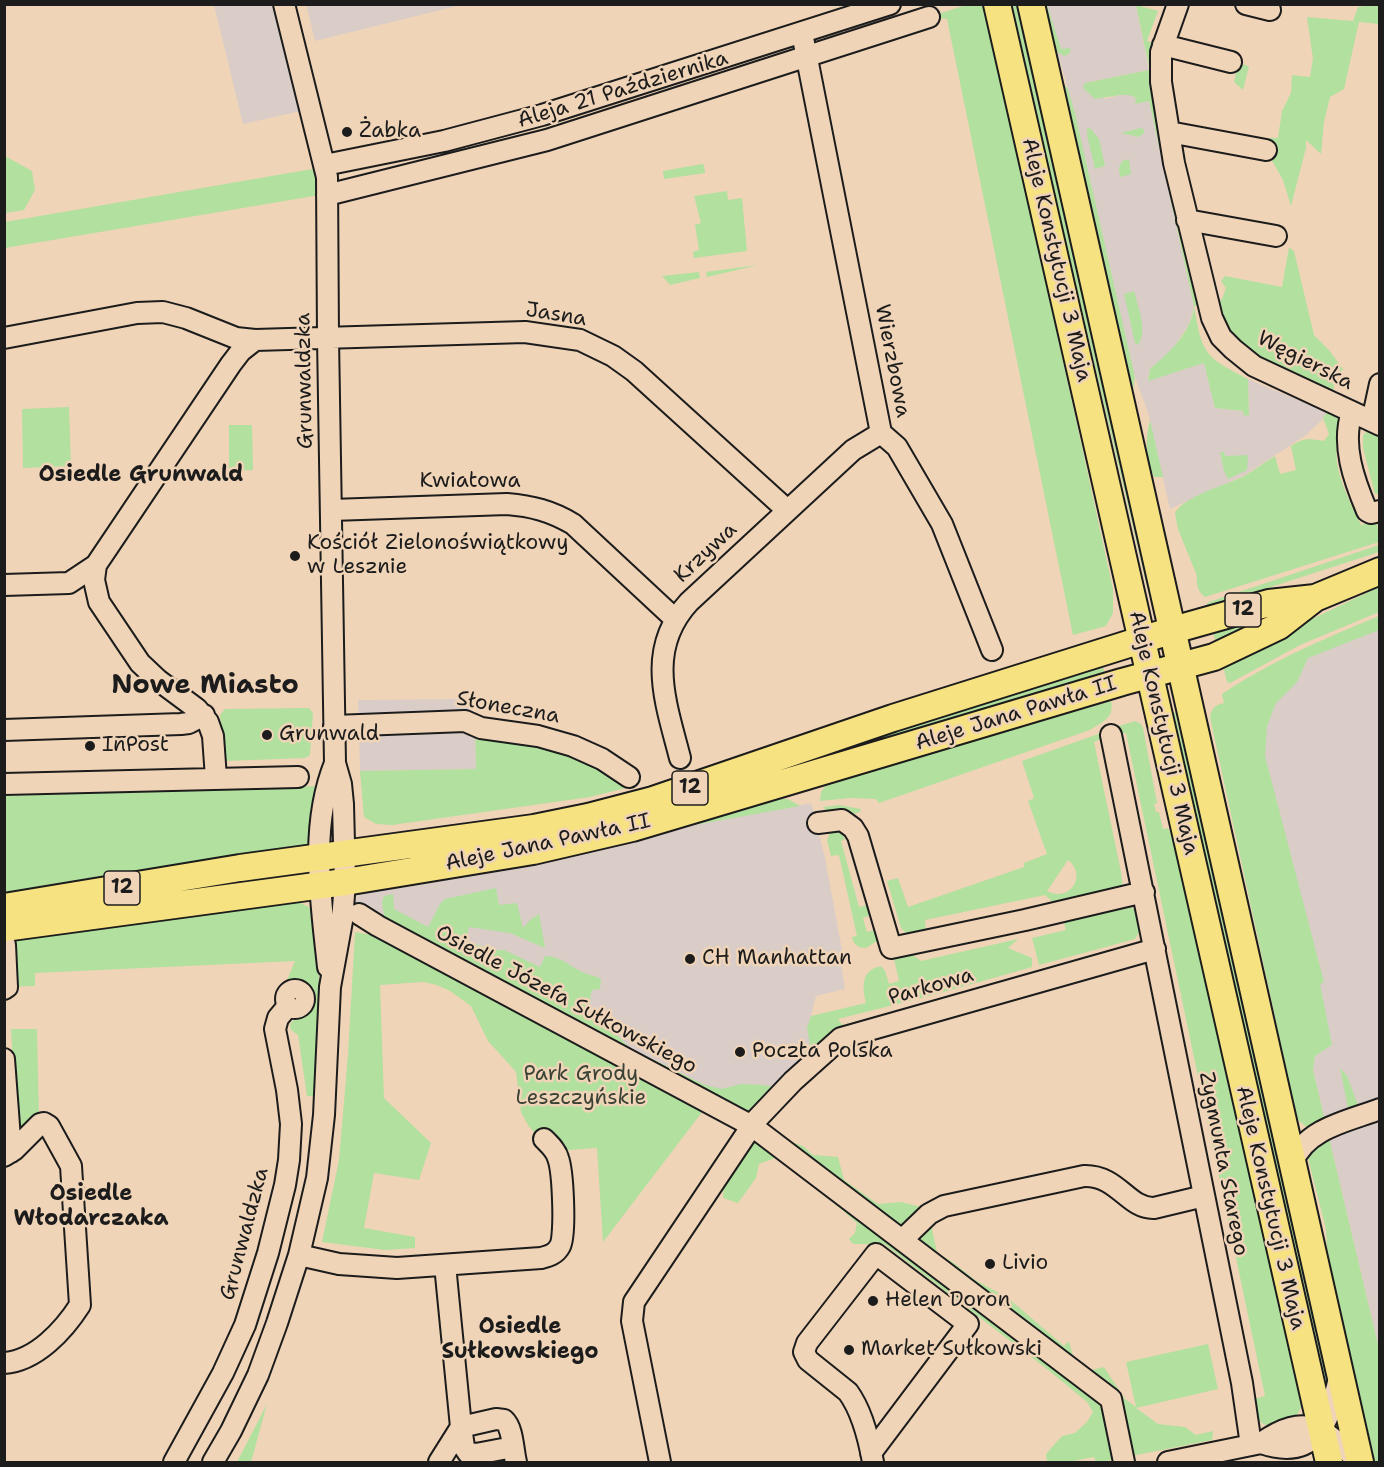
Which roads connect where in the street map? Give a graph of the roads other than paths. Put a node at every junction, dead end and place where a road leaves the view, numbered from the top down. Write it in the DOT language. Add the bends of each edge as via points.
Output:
graph roads {
  1 [pos="284,4"];
  2 [pos="890,4"];
  3 [pos="997,4"];
  4 [pos="1030,4"];
  5 [pos="1178,4"];
  6 [pos="1246,4"];
  7 [pos="1270,10"];
  8 [pos="929,17"];
  9 [pos="802,33"];
  10 [pos="1163,45"];
  11 [pos="807,58"];
  12 [pos="1231,62"];
  13 [pos="1168,132"];
  14 [pos="1266,150"];
  15 [pos="325,165"];
  16 [pos="327,195"];
  17 [pos="1187,220"];
  18 [pos="1276,236"];
  19 [pos="219,333"];
  20 [pos="4,338"];
  21 [pos="328,338"];
  22 [pos="255,340"];
  23 [pos="231,364"];
  24 [pos="1380,384"];
  25 [pos="1352,412"];
  26 [pos="1376,423"];
  27 [pos="881,433"];
  28 [pos="332,510"];
  29 [pos="787,510"];
  30 [pos="1380,511"];
  31 [pos="96,565"];
  32 [pos="1377,574"];
  33 [pos="4,585"];
  34 [pos="1315,598"];
  35 [pos="675,619"];
  36 [pos="1173,630"];
  37 [pos="1142,640"];
  38 [pos="992,650"];
  39 [pos="1181,666"];
  40 [pos="1150,674"];
  41 [pos="204,715"];
  42 [pos="334,726"];
  43 [pos="4,730"];
  44 [pos="1111,735"];
  45 [pos="680,758"];
  46 [pos="298,777"];
  47 [pos="628,777"];
  48 [pos="216,778"];
  49 [pos="4,784"];
  50 [pos="818,823"];
  51 [pos="332,855"];
  52 [pos="345,882"];
  53 [pos="320,886"];
  54 [pos="1144,892"];
  55 [pos="4,907"];
  56 [pos="359,914"];
  57 [pos="4,928"];
  58 [pos="5,945"];
  59 [pos="1155,949"];
  60 [pos="330,987"];
  61 [pos="4,989"];
  62 [pos="288,1006"];
  63 [pos="4,1059"];
  64 [pos="1380,1109"];
  65 [pos="1284,1120"];
  66 [pos="752,1126"];
  67 [pos="1315,1134"];
  68 [pos="544,1139"];
  69 [pos="8,1154"];
  70 [pos="1293,1162"];
  71 [pos="1204,1196"];
  72 [pos="902,1240"];
  73 [pos="299,1255"];
  74 [pos="445,1265"];
  75 [pos="4,1363"];
  76 [pos="1341,1370"];
  77 [pos="461,1427"];
  78 [pos="1310,1428"];
  79 [pos="1256,1444"];
  80 [pos="1296,1448"];
  81 [pos="514,1455"];
  82 [pos="872,1458"];
  83 [pos="174,1462"];
  84 [pos="213,1462"];
  85 [pos="439,1462"];
  86 [pos="660,1462"];
  87 [pos="1124,1462"];
  88 [pos="1168,1462"];
  89 [pos="1319,1462"];
  90 [pos="1329,1462"];
  91 [pos="1360,1462"];
  1 -- 15 [label="street, Grunwaldzka"];
  2 -- 9 [label="street, Aleja 21 Października"];
  3 -- 37 [label="main road, Aleje Konstytucji 3 Maja"];
  4 -- 36 [label="main road, Aleje Konstytucji 3 Maja"];
  5 -- 10 [label="street, Węgierska"];
  6 -- 7 [label="street"];
  8 -- 11 [label="street, Aleja 21 Października"];
  9 -- 11 [label="street, Wierzbowa"];
  9 -- 15 [label="street, Aleja 21 Października" via="542,115 444,141"];
  10 -- 12 [label="street"];
  10 -- 13 [label="street, Węgierska" via="1161,82"];
  11 -- 16 [label="street, Aleja 21 Października" via="548,140"];
  11 -- 27 [label="street, Wierzbowa"];
  13 -- 14 [label="street"];
  13 -- 17 [label="street, Węgierska"];
  15 -- 16 [label="street, Grunwaldzka"];
  16 -- 21 [label="street, Grunwaldzka"];
  17 -- 18 [label="street"];
  17 -- 25 [label="street, Węgierska" via="1212,318 1221,337 1254,366"];
  19 -- 20 [label="street, Jasna" via="163,312"];
  19 -- 22 [label="street, Jasna"];
  19 -- 23 [label="street"];
  21 -- 22 [label="street, Jasna"];
  21 -- 28 [label="street, Grunwaldzka"];
  21 -- 29 [label="street, Jasna" via="525,332 597,346 634,371"];
  22 -- 23 [label="street"];
  23 -- 31 [label="street"];
  24 -- 26 [label="street"];
  25 -- 26 [label="street, Węgierska"];
  25 -- 30 [label="street, Węgierska" via="1346,439 1349,455 1366,511"];
  27 -- 29 [label="street, Krzywa" via="853,450"];
  27 -- 38 [label="street, Wierzbowa" via="897,447 942,524"];
  28 -- 35 [label="street, Kwiatowa" via="469,504 531,506 554,512 573,524"];
  28 -- 42 [label="street, Grunwaldzka"];
  29 -- 35 [label="street, Krzywa" via="688,602"];
  31 -- 33 [label="street" via="69,583"];
  31 -- 41 [label="street" via="94,580 99,602 123,641 146,669"];
  32 -- 34 [label="main road, 12"];
  34 -- 36 [label="main road, 12" via="1269,603"];
  34 -- 39 [label="main road, 12" via="1279,626 1214,657"];
  35 -- 45 [label="street, Krzywa" via="662,664 662,683"];
  36 -- 37 [label="main road, Aleje Jana Pawła II / 12"];
  36 -- 39 [label="main road, Aleje Konstytucji 3 Maja"];
  37 -- 40 [label="main road, Aleje Konstytucji 3 Maja"];
  37 -- 51 [label="main road, Aleje Jana Pawła II / 12" via="588,818"];
  39 -- 40 [label="main road, Aleje Jana Pawła II / 12"];
  39 -- 65 [label="main road, Aleje Konstytucji 3 Maja"];
  40 -- 52 [label="main road, Aleje Jana Pawła II / 12" via="632,828 533,851"];
  40 -- 78 [label="main road, Aleje Konstytucji 3 Maja" via="1311,1385"];
  41 -- 43 [label="street" via="181,724"];
  41 -- 48 [label="street" via="213,736"];
  42 -- 47 [label="street, Słoneczna" via="465,721 481,728 538,736 573,746"];
  42 -- 51 [label="street, Grunwaldzka" via="334,763 341,784"];
  44 -- 54 [label="street, Zygmunta Starego"];
  46 -- 48 [label="street"];
  48 -- 49 [label="street"];
  50 -- 54 [label="street" via="842,820 858,836 891,948"];
  51 -- 52 [label="street, Grunwaldzka"];
  51 -- 53 [label="street, Grunwaldzka"];
  51 -- 55 [label="main road, Aleje Jana Pawła II / 12"];
  52 -- 53 [label="main road, Aleje Jana Pawła II / 12"];
  52 -- 60 [label="street, Grunwaldzka"];
  53 -- 57 [label="main road, Aleje Jana Pawła II / 12"];
  53 -- 60 [label="street, Grunwaldzka"];
  54 -- 59 [label="street, Zygmunta Starego"];
  56 -- 66 [label="street, Osiedle Józefa Sułkowskiego"];
  58 -- 61 [label="street"];
  59 -- 66 [label="street, Parkowa" via="841,1038 793,1081"];
  59 -- 71 [label="street, Zygmunta Starego"];
  60 -- 73 [label="street, Grunwaldzka" via="317,1178"];
  62 -- 83 [label="street, Grunwaldzka" via="278,1018 275,1032 290,1107 289,1160 268,1253 245,1325"];
  63 -- 69 [label="street"];
  64 -- 67 [label="street"];
  65 -- 67 [label="street"];
  65 -- 70 [label="main road, Aleje Konstytucji 3 Maja"];
  66 -- 72 [label="street, Osiedle Józefa Sułkowskiego"];
  66 -- 86 [label="street" via="634,1302 632,1321"];
  67 -- 70 [label="street" via="1302,1145"];
  68 -- 74 [label="street" via="560,1164 564,1236 560,1247 553,1255 541,1258"];
  69 -- 75 [label="street" via="46,1124 71,1166 80,1305 70,1321 29,1357"];
  70 -- 76 [label="main road, Aleje Konstytucji 3 Maja"];
  71 -- 72 [label="street" via="1145,1208 1113,1184 1084,1176 944,1206 929,1214"];
  71 -- 79 [label="street, Zygmunta Starego"];
  72 -- 87 [label="street, Osiedle Józefa Sułkowskiego" via="1111,1399"];
  73 -- 74 [label="street" via="367,1267"];
  73 -- 84 [label="street, Grunwaldzka" via="258,1375"];
  74 -- 77 [label="street"];
  76 -- 78 [label="street" via="1332,1410"];
  76 -- 91 [label="main road, Aleje Konstytucji 3 Maja"];
  77 -- 81 [label="street" via="468,1453"];
  77 -- 81 [label="street" via="504,1420"];
  77 -- 85 [label="street"];
  78 -- 79 [label="street" via="1274,1434"];
  78 -- 80 [label="street" via="1313,1439"];
  78 -- 90 [label="main road, Aleje Konstytucji 3 Maja"];
  78 -- 91 [label="street"];
  79 -- 80 [label="street"];
  79 -- 88 [label="street"];
  80 -- 89 [label="street"];
  82 -- 82 [label="street" via="852,1398 808,1360 804,1352 876,1254 968,1324"];
}
